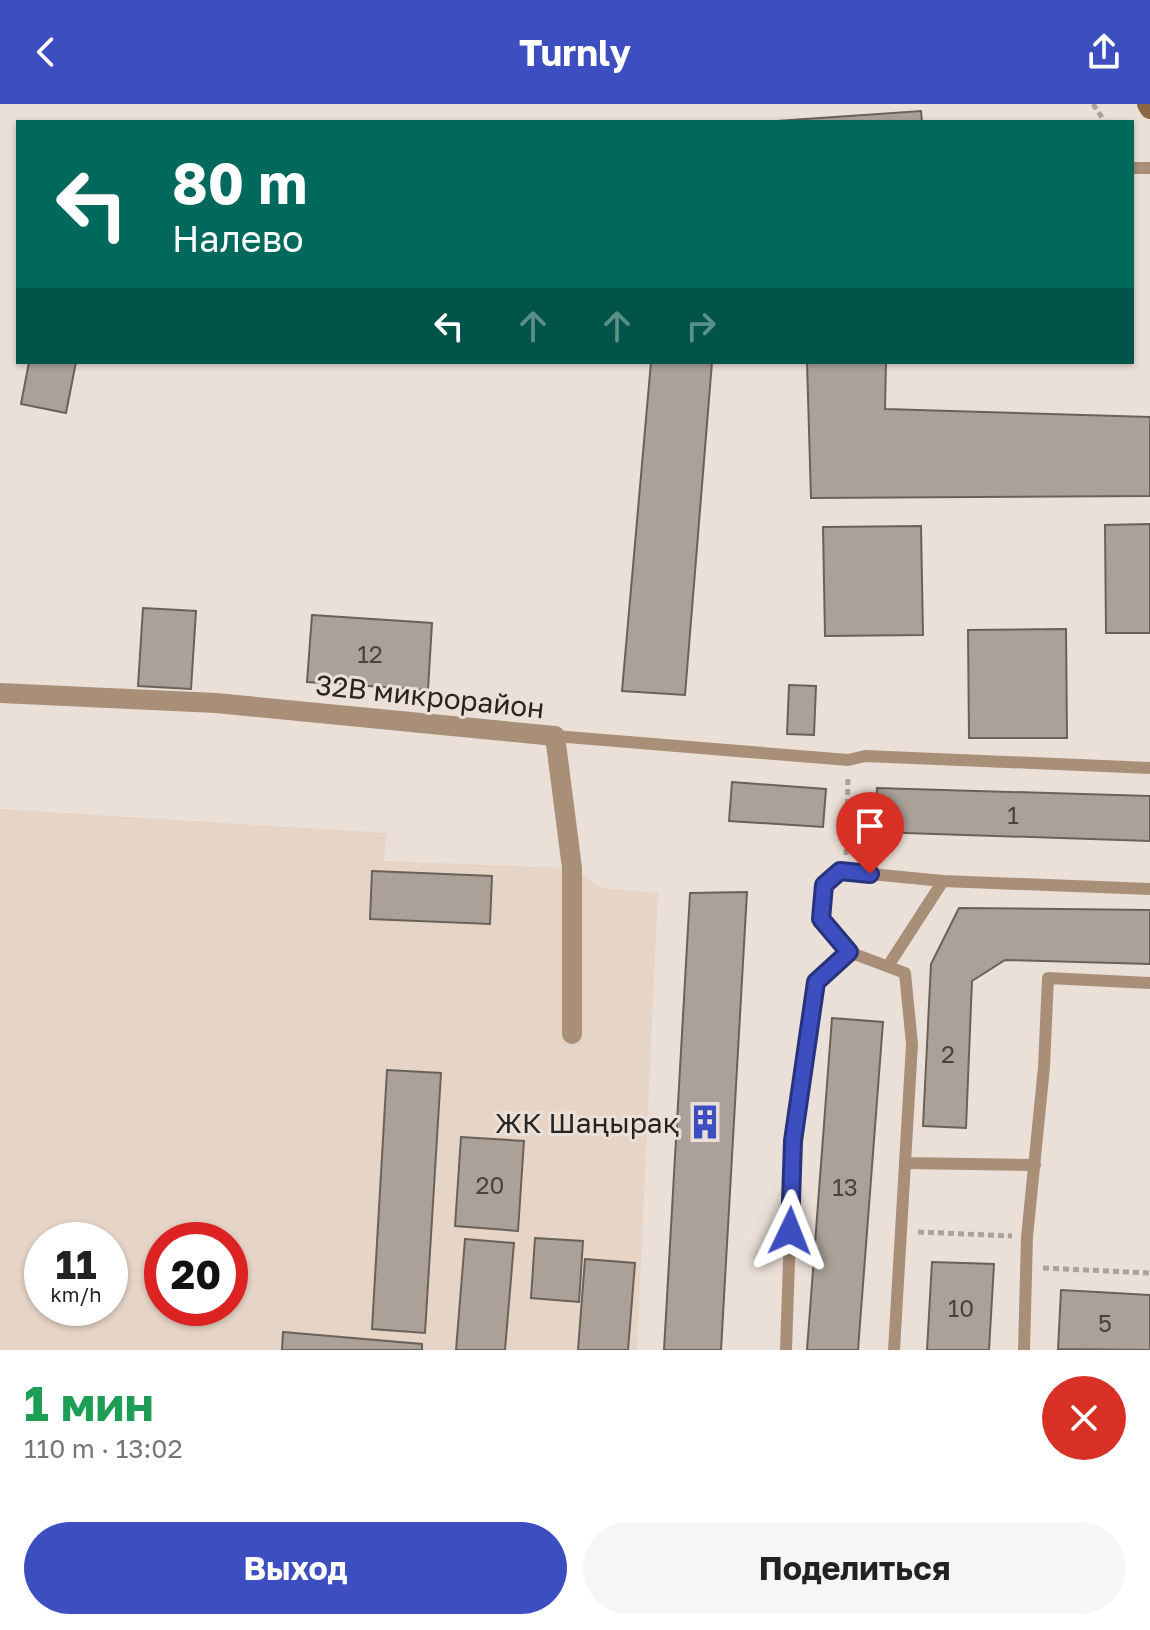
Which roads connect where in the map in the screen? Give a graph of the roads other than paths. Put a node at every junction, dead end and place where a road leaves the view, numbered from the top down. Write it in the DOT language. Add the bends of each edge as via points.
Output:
graph roads {
  1 [pos="0,693"];
  2 [pos="555,736"];
  3 [pos="1150,768"];
  4 [pos="943,881"];
  5 [pos="1150,889"];
  6 [pos="849,952"];
  7 [pos="888,966"];
  8 [pos="1150,983"];
  9 [pos="572,1034"];
  10 [pos="905,1163"];
  11 [pos="1035,1165"];
  12 [pos="786,1350"];
  13 [pos="894,1350"];
  14 [pos="1024,1350"];
  1 -- 2 [label="street, 32В микрорайон" via="216,703"];
  2 -- 3 [label="lane" via="848,760 865,756"];
  2 -- 9 [label="street, 32В микрорайон" via="572,868"];
  4 -- 5 [label="lane"];
  4 -- 6 [label="lane" via="840,871 824,885 821,919"];
  4 -- 7 [label="lane"];
  6 -- 7 [label="lane"];
  6 -- 12 [label="lane" via="816,982 793,1141"];
  7 -- 10 [label="lane" via="905,973 912,1044"];
  8 -- 11 [label="lane" via="1048,978"];
  10 -- 11 [label="lane"];
  10 -- 13 [label="lane"];
  11 -- 14 [label="lane"];
}
